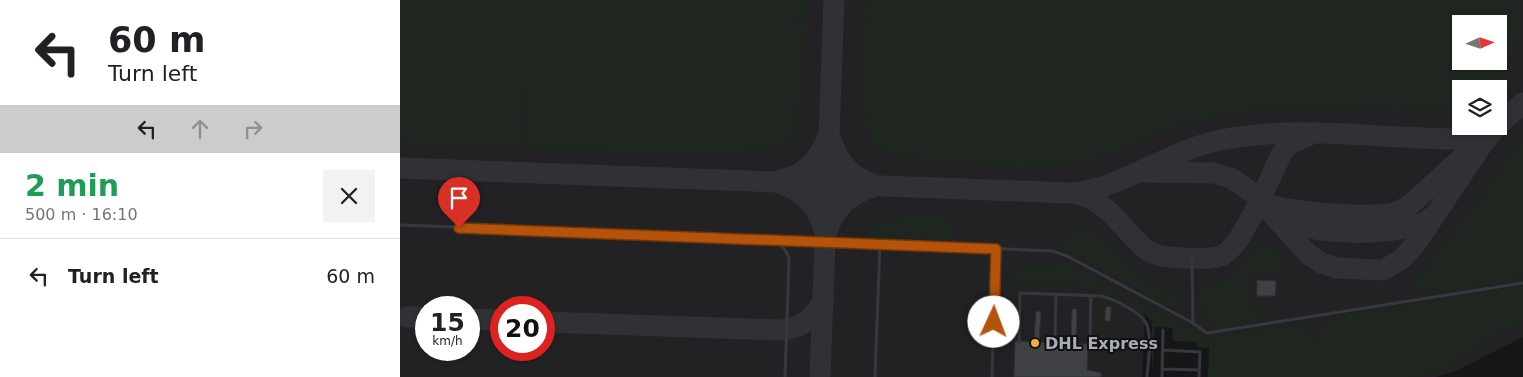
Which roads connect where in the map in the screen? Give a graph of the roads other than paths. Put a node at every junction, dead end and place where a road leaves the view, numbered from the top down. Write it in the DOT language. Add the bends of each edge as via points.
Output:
graph roads {
  1 [pos="400,225"];
  2 [pos="768,238"];
  3 [pos="880,243"];
  4 [pos="996,249"];
  5 [pos="1192,258"];
  6 [pos="1523,283"];
  7 [pos="1056,294"];
  8 [pos="1091,295"];
  9 [pos="1193,323"];
  10 [pos="1163,330"];
  11 [pos="1055,335"];
  12 [pos="1090,337"];
  13 [pos="1019,342"];
  14 [pos="1163,350"];
  15 [pos="1162,369"];
  16 [pos="1199,370"];
  17 [pos="785,377"];
  18 [pos="875,377"];
  19 [pos="992,377"];
  20 [pos="1147,377"];
  21 [pos="1162,377"];
  22 [pos="1199,377"];
  1 -- 2 [label="lane"];
  2 -- 3 [label="lane"];
  2 -- 17 [label="lane" via="780,243 789,259"];
  3 -- 4 [label="lane"];
  3 -- 18 [label="lane"];
  4 -- 9 [label="lane" via="1061,253"];
  4 -- 19 [label="lane"];
  5 -- 9 [label="lane"];
  6 -- 9 [label="lane" via="1214,333 1207,333"];
  7 -- 8 [label="lane"];
  7 -- 11 [label="lane"];
  7 -- 13 [label="lane" via="1020,293"];
  8 -- 12 [label="lane"];
  8 -- 20 [label="lane" via="1113,299 1146,322"];
  10 -- 14 [label="lane"];
  14 -- 15 [label="lane"];
  14 -- 16 [label="lane" via="1200,352"];
  15 -- 16 [label="lane"];
  15 -- 21 [label="lane"];
  16 -- 22 [label="lane"];
}
